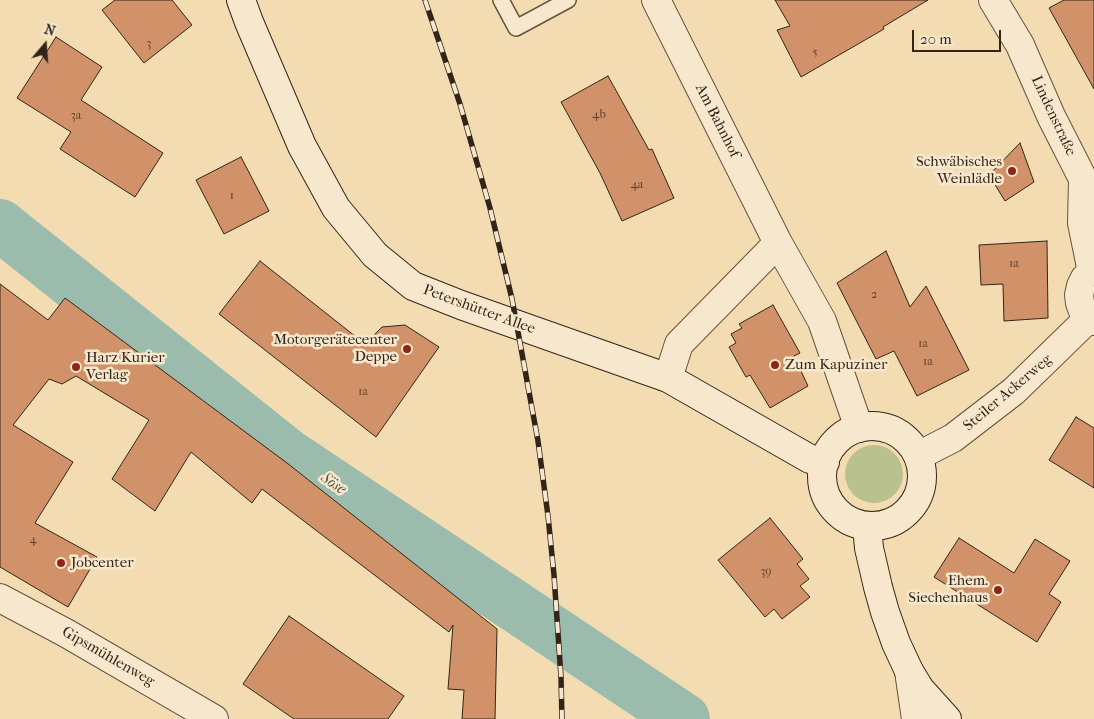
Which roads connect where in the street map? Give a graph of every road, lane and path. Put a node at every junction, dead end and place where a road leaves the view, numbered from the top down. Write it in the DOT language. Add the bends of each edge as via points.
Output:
graph roads {
  1 [pos="241,0"];
  2 [pos="502,0"];
  3 [pos="568,0"];
  4 [pos="656,0"];
  5 [pos="993,0"];
  6 [pos="1089,188"];
  7 [pos="778,243"];
  8 [pos="1093,272"];
  9 [pos="1092,320"];
  10 [pos="668,378"];
  11 [pos="859,428"];
  12 [pos="918,456"];
  13 [pos="824,462"];
  14 [pos="867,526"];
  15 [pos="0,598"];
  16 [pos="909,671"];
  17 [pos="214,719"];
  18 [pos="916,719"];
  19 [pos="947,719"];
  1 -- 10 [label="street, Petershütter Allee" via="302,146 336,208 375,255 413,286 461,306"];
  2 -- 3 [label="lane" via="516,28"];
  4 -- 7 [label="street, Am Bahnhof"];
  5 -- 6 [label="street, Lindenstraße" via="1020,45 1051,116"];
  6 -- 8 [label="street, Lindenstraße" via="1082,223"];
  7 -- 10 [label="street" via="679,344"];
  7 -- 11 [label="street, Am Bahnhof" via="822,321"];
  8 -- 9 [label="street, Steiler Ackerweg" via="1085,278 1079,294 1083,311"];
  9 -- 12 [label="street, Steiler Ackerweg" via="1014,391 953,438"];
  10 -- 13 [label="street, Petershütter Allee" via="810,458"];
  11 -- 12 [label="street" via="883,427 894,431 904,437"];
  11 -- 13 [label="street" via="837,441"];
  12 -- 14 [label="street" via="922,478 916,501 890,523"];
  13 -- 14 [label="street" via="822,477 831,504 853,522"];
  14 -- 16 [label="street" via="869,548 885,612"];
  15 -- 17 [label="street, Gipsmühlenweg"];
  16 -- 18 [label="street"];
  16 -- 19 [label="street"];
}
